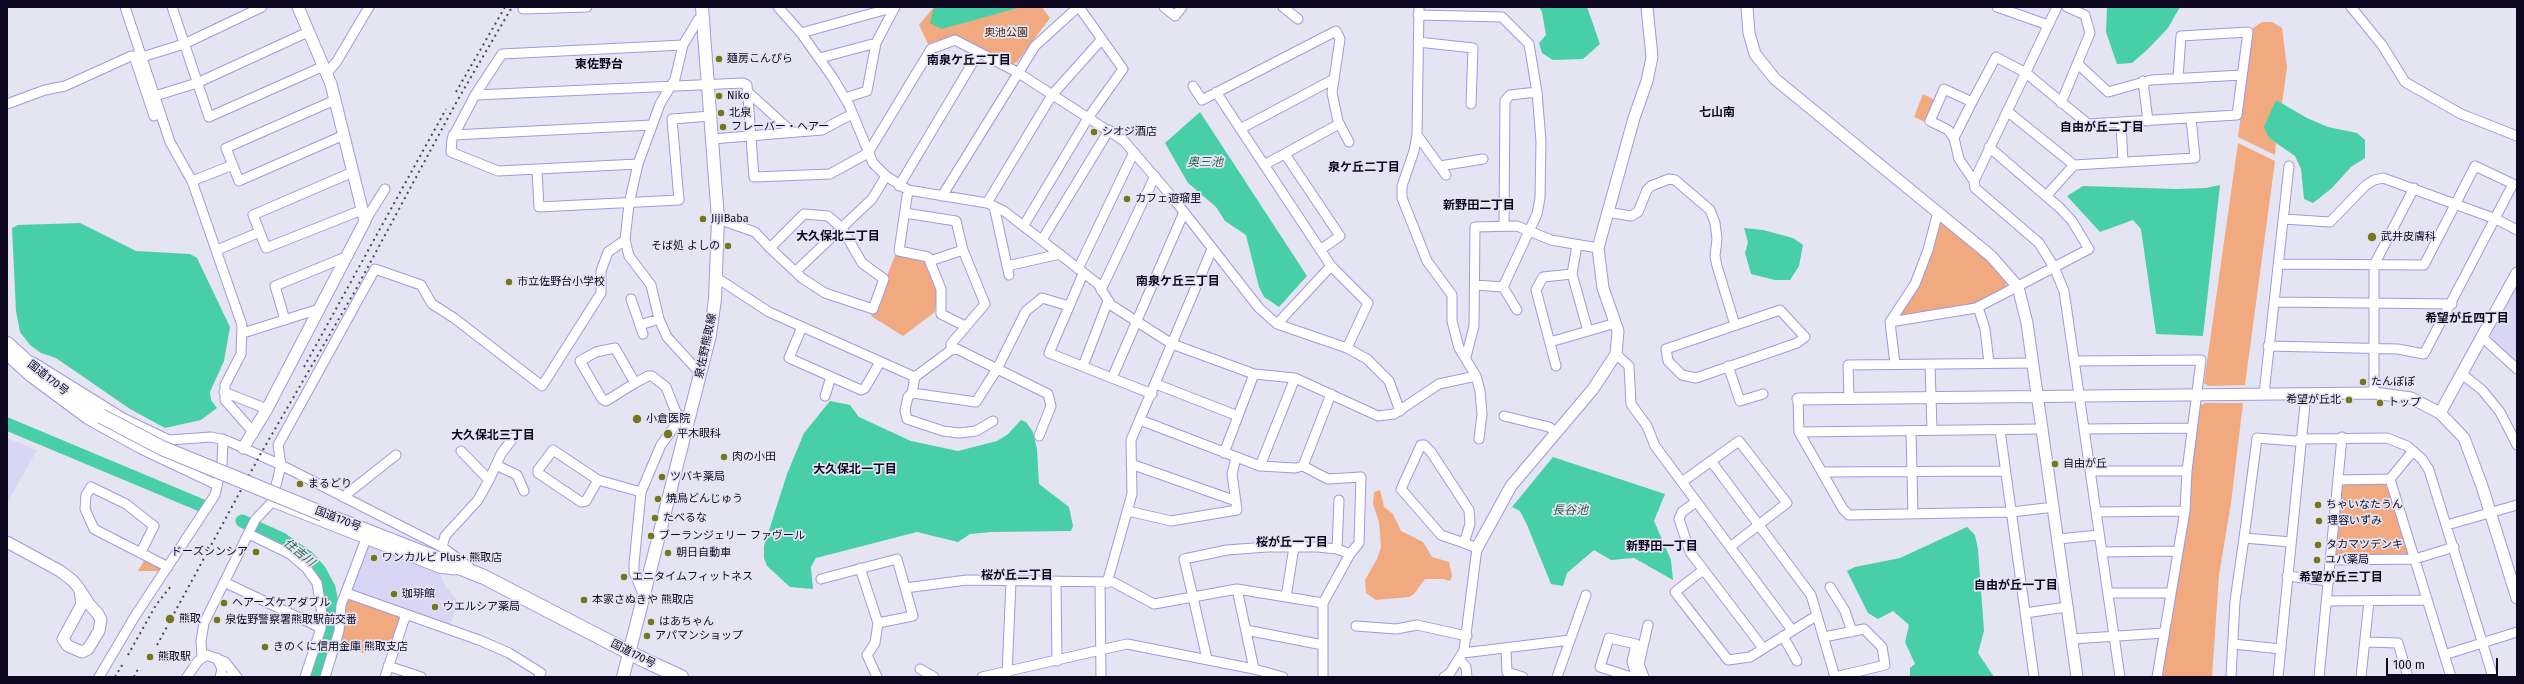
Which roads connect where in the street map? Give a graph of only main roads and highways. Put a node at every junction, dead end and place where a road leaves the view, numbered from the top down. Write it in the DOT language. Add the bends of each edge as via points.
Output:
graph roads {
  1 [pos="703,11"];
  2 [pos="9,350"];
  3 [pos="630,652"];
  4 [pos="623,677"];
  5 [pos="681,677"];
  1 -- 3 [label="main road, 泉佐野熊取線" via="718,219 717,278 710,335"];
  2 -- 3 [label="highway, 国道170号, bridge" via="101,416 162,448 478,574"];
  3 -- 4 [label="main road, 泉佐野熊取線"];
  3 -- 5 [label="highway, 国道170号"];
}
